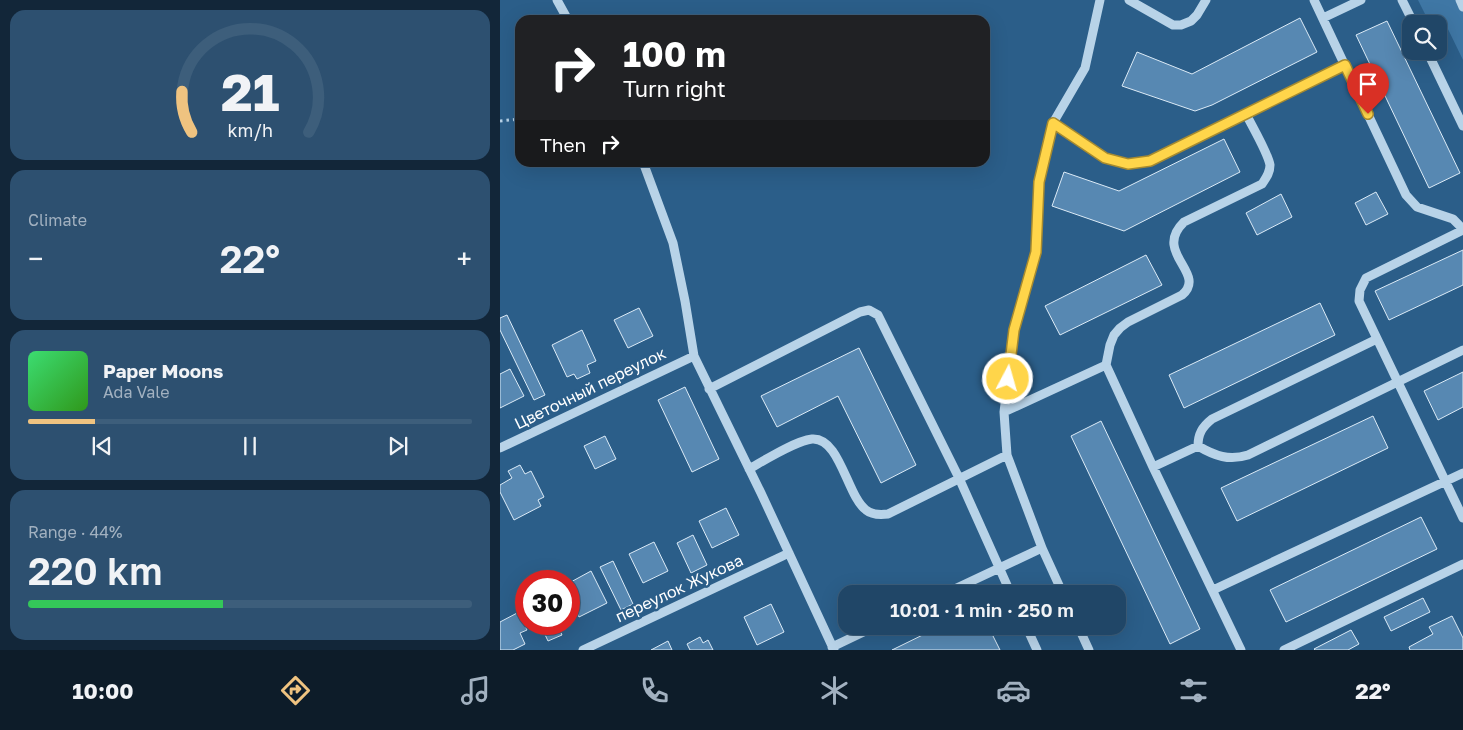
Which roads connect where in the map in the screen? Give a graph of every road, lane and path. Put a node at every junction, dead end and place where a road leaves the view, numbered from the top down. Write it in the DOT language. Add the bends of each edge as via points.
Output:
graph roads {
  1 [pos="557,0"];
  2 [pos="1100,0"];
  3 [pos="1130,0"];
  4 [pos="1206,0"];
  5 [pos="1314,0"];
  6 [pos="1361,0"];
  7 [pos="1402,0"];
  8 [pos="565,15"];
  9 [pos="1410,15"];
  10 [pos="1323,18"];
  11 [pos="1431,60"];
  12 [pos="1345,65"];
  13 [pos="1246,114"];
  14 [pos="515,120"];
  15 [pos="500,121"];
  16 [pos="1053,123"];
  17 [pos="1463,126"];
  18 [pos="645,167"];
  19 [pos="1463,229"];
  20 [pos="1377,339"];
  21 [pos="1463,350"];
  22 [pos="694,356"];
  23 [pos="1106,365"];
  24 [pos="1397,382"];
  25 [pos="709,389"];
  26 [pos="1004,412"];
  27 [pos="1198,446"];
  28 [pos="500,448"];
  29 [pos="1007,455"];
  30 [pos="1153,467"];
  31 [pos="749,469"];
  32 [pos="1463,473"];
  33 [pos="959,478"];
  34 [pos="1446,481"];
  35 [pos="1463,518"];
  36 [pos="1042,548"];
  37 [pos="789,553"];
  38 [pos="1463,564"];
  39 [pos="999,568"];
  40 [pos="963,585"];
  41 [pos="1007,585"];
  42 [pos="1059,585"];
  43 [pos="1213,590"];
  44 [pos="859,635"];
  45 [pos="1030,635"];
  46 [pos="1082,635"];
  47 [pos="833,649"];
  48 [pos="583,650"];
  49 [pos="1037,650"];
  50 [pos="1089,650"];
  51 [pos="1241,650"];
  52 [pos="1284,650"];
  1 -- 8 [label="street"];
  2 -- 16 [label="street" via="1086,68"];
  3 -- 4 [label="street" via="1173,25 1191,22"];
  5 -- 10 [label="street"];
  6 -- 10 [label="street"];
  7 -- 9 [label="street"];
  10 -- 12 [label="street"];
  11 -- 17 [label="street"];
  12 -- 13 [label="street"];
  12 -- 19 [label="street" via="1406,195 1418,207 1453,219"];
  13 -- 16 [label="street" via="1150,161 1128,164 1105,158"];
  13 -- 23 [label="street" via="1270,166 1268,175 1262,184 1176,229 1174,248 1188,276 1187,290 1120,328 1110,345"];
  14 -- 15 [label="path"];
  16 -- 26 [label="street" via="1039,182 1036,252 1014,330"];
  18 -- 22 [label="street" via="673,243"];
  19 -- 20 [label="street" via="1366,278 1359,302"];
  20 -- 24 [label="street"];
  20 -- 27 [label="street" via="1212,419 1198,436"];
  21 -- 24 [label="street"];
  22 -- 25 [label="street"];
  22 -- 28 [label="street, Цветочный переулок"];
  23 -- 26 [label="street"];
  23 -- 30 [label="street"];
  24 -- 27 [label="street" via="1239,458 1212,454"];
  24 -- 34 [label="street"];
  25 -- 31 [label="street"];
  25 -- 33 [label="street" via="869,310 878,315"];
  26 -- 29 [label="street"];
  27 -- 30 [label="street"];
  29 -- 33 [label="street"];
  29 -- 36 [label="street"];
  30 -- 43 [label="street"];
  31 -- 33 [label="street" via="803,441 814,439 826,443 859,502 866,511 877,515 888,514"];
  31 -- 37 [label="street"];
  32 -- 34 [label="street"];
  33 -- 39 [label="street"];
  34 -- 35 [label="street"];
  34 -- 43 [label="street"];
  36 -- 39 [label="street"];
  36 -- 42 [label="street"];
  37 -- 47 [label="street"];
  37 -- 48 [label="street, переулок Жукова"];
  38 -- 52 [label="street"];
  39 -- 40 [label="street"];
  39 -- 41 [label="street"];
  43 -- 51 [label="street"];
  44 -- 47 [label="street"];
  45 -- 49 [label="street"];
  46 -- 50 [label="street"];
}
